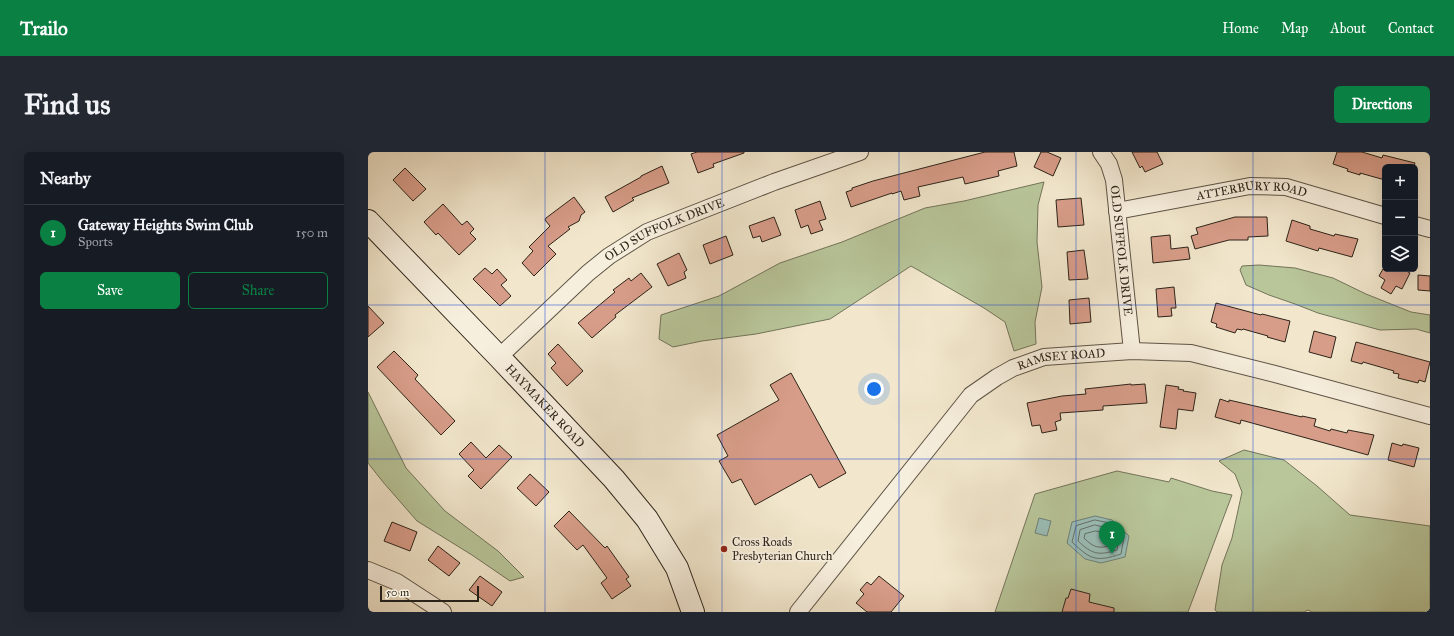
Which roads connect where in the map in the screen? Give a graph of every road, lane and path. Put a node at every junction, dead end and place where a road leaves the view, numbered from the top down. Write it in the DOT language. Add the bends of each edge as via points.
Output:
graph roads {
  1 [pos="860,152"];
  2 [pos="1101,152"];
  3 [pos="1117,211"];
  4 [pos="1382,215"];
  5 [pos="368,221"];
  6 [pos="1418,226"];
  7 [pos="1430,229"];
  8 [pos="1132,351"];
  9 [pos="499,357"];
  10 [pos="1430,416"];
  11 [pos="368,570"];
  12 [pos="443,612"];
  13 [pos="693,612"];
  14 [pos="798,612"];
  1 -- 9 [label="street, OLD SUFFOLK DRIVE" via="774,182 647,232 588,273"];
  2 -- 3 [label="street, OLD SUFFOLK DRIVE" via="1109,164 1114,180"];
  3 -- 4 [label="street, ATTERBURY ROAD" via="1250,186 1286,187"];
  3 -- 8 [label="street, OLD SUFFOLK DRIVE"];
  5 -- 9 [label="main road, HAYMAKER ROAD"];
  6 -- 7 [label="street"];
  8 -- 10 [label="street, RAMSEY ROAD" via="1191,353"];
  8 -- 14 [label="street, RAMSEY ROAD" via="1044,357 1013,368 971,395"];
  9 -- 13 [label="main road, HAYMAKER ROAD" via="614,479 647,519 677,568"];
  11 -- 12 [label="street" via="397,582"];
}
